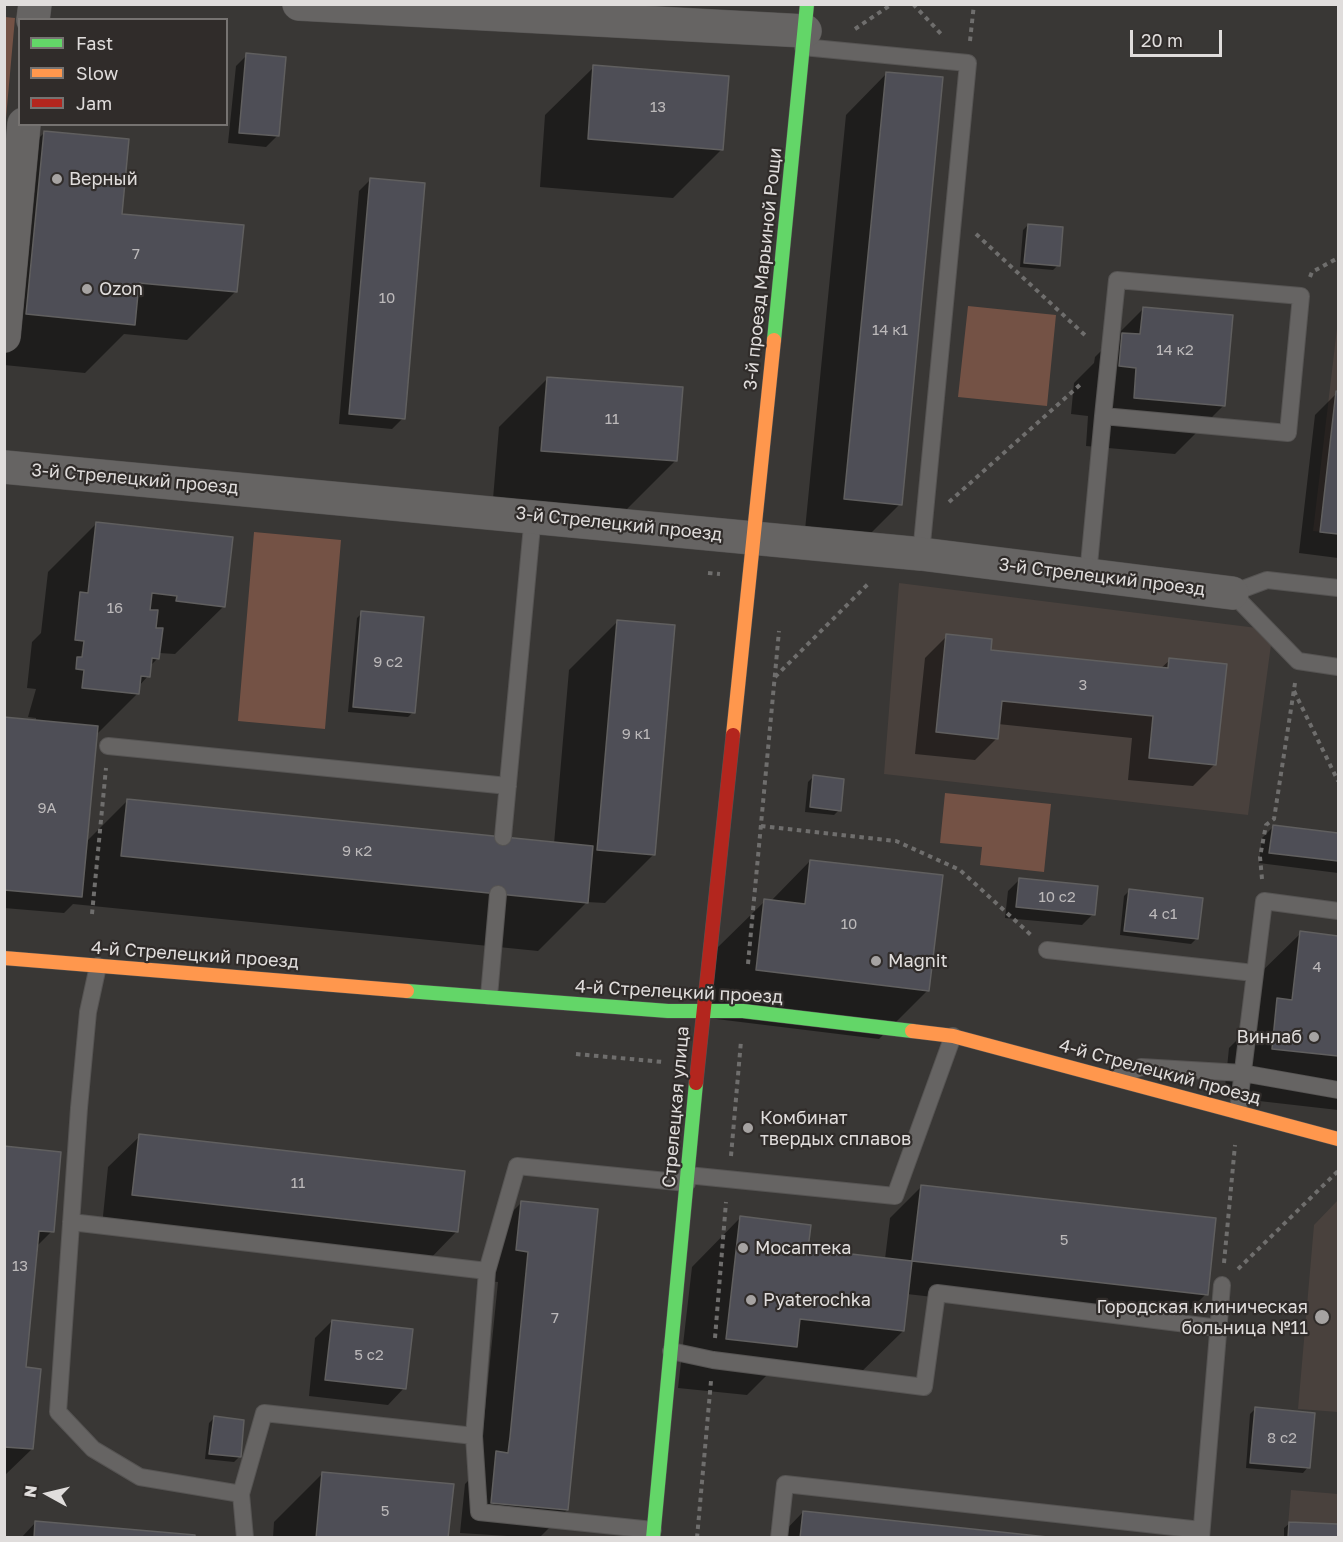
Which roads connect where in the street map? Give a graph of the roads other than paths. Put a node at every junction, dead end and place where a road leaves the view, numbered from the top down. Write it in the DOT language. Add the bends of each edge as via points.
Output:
graph roads {
  1 [pos="298,4"];
  2 [pos="805,28"];
  3 [pos="24,126"];
  4 [pos="4,336"];
  5 [pos="1103,416"];
  6 [pos="4,467"];
  7 [pos="533,515"];
  8 [pos="754,537"];
  9 [pos="921,554"];
  10 [pos="1088,575"];
  11 [pos="1338,588"];
  12 [pos="1232,593"];
  13 [pos="1338,667"];
  14 [pos="108,746"];
  15 [pos="508,786"];
  16 [pos="503,837"];
  17 [pos="498,894"];
  18 [pos="1338,911"];
  19 [pos="1047,950"];
  20 [pos="4,958"];
  21 [pos="98,966"];
  22 [pos="1254,973"];
  23 [pos="489,996"];
  24 [pos="703,1010"];
  25 [pos="953,1036"];
  26 [pos="1242,1073"];
  27 [pos="1113,1078"];
  28 [pos="1338,1090"];
  29 [pos="1238,1111"];
  30 [pos="1338,1139"];
  31 [pos="687,1179"];
  32 [pos="70,1222"];
  33 [pos="487,1271"];
  34 [pos="1222,1285"];
  35 [pos="1219,1328"];
  36 [pos="671,1351"];
  37 [pos="474,1436"];
  38 [pos="241,1494"];
  39 [pos="653,1534"];
  40 [pos="1201,1534"];
  41 [pos="245,1538"];
  42 [pos="779,1538"];
  1 -- 2 [label="street"];
  2 -- 8 [label="street, 3-й проезд Марьиной Рощи"];
  2 -- 9 [label="lane" via="968,63"];
  3 -- 4 [label="street"];
  5 -- 5 [label="lane" via="1288,433 1301,297 1117,280"];
  5 -- 10 [label="lane"];
  6 -- 7 [label="street, 3-й Стрелецкий проезд"];
  7 -- 8 [label="street, 3-й Стрелецкий проезд"];
  7 -- 15 [label="lane"];
  8 -- 9 [label="street, 3-й Стрелецкий проезд"];
  8 -- 24 [label="street, Стрелецкая улица"];
  9 -- 10 [label="street, 3-й Стрелецкий проезд"];
  10 -- 12 [label="street, 3-й Стрелецкий проезд"];
  11 -- 12 [label="lane" via="1267,580"];
  12 -- 13 [label="lane" via="1298,661"];
  14 -- 15 [label="lane"];
  15 -- 16 [label="lane"];
  17 -- 23 [label="lane"];
  18 -- 22 [label="lane" via="1264,901"];
  19 -- 22 [label="lane"];
  20 -- 21 [label="street, 4-й Стрелецкий проезд"];
  21 -- 23 [label="street, 4-й Стрелецкий проезд"];
  21 -- 32 [label="lane" via="88,1012"];
  22 -- 26 [label="lane"];
  23 -- 24 [label="street, 4-й Стрелецкий проезд" via="668,1011"];
  24 -- 25 [label="street, 4-й Стрелецкий проезд" via="743,1011"];
  24 -- 31 [label="street, Стрелецкая улица"];
  25 -- 27 [label="street, 4-й Стрелецкий проезд"];
  25 -- 31 [label="lane" via="895,1196 729,1178"];
  26 -- 27 [label="lane" via="1141,1067"];
  26 -- 28 [label="lane"];
  26 -- 29 [label="lane"];
  27 -- 29 [label="street, 4-й Стрелецкий проезд"];
  29 -- 30 [label="street, 4-й Стрелецкий проезд"];
  31 -- 33 [label="lane" via="517,1166"];
  31 -- 36 [label="street, Стрелецкая улица"];
  32 -- 33 [label="lane"];
  32 -- 38 [label="lane" via="58,1412 93,1449 140,1477"];
  33 -- 37 [label="lane"];
  34 -- 35 [label="lane"];
  35 -- 36 [label="lane" via="937,1293 924,1387"];
  35 -- 40 [label="lane"];
  36 -- 39 [label="street, Стрелецкая улица"];
  37 -- 38 [label="lane" via="264,1413"];
  37 -- 39 [label="lane" via="479,1512"];
  38 -- 41 [label="lane"];
  40 -- 42 [label="lane" via="785,1484"];
}
